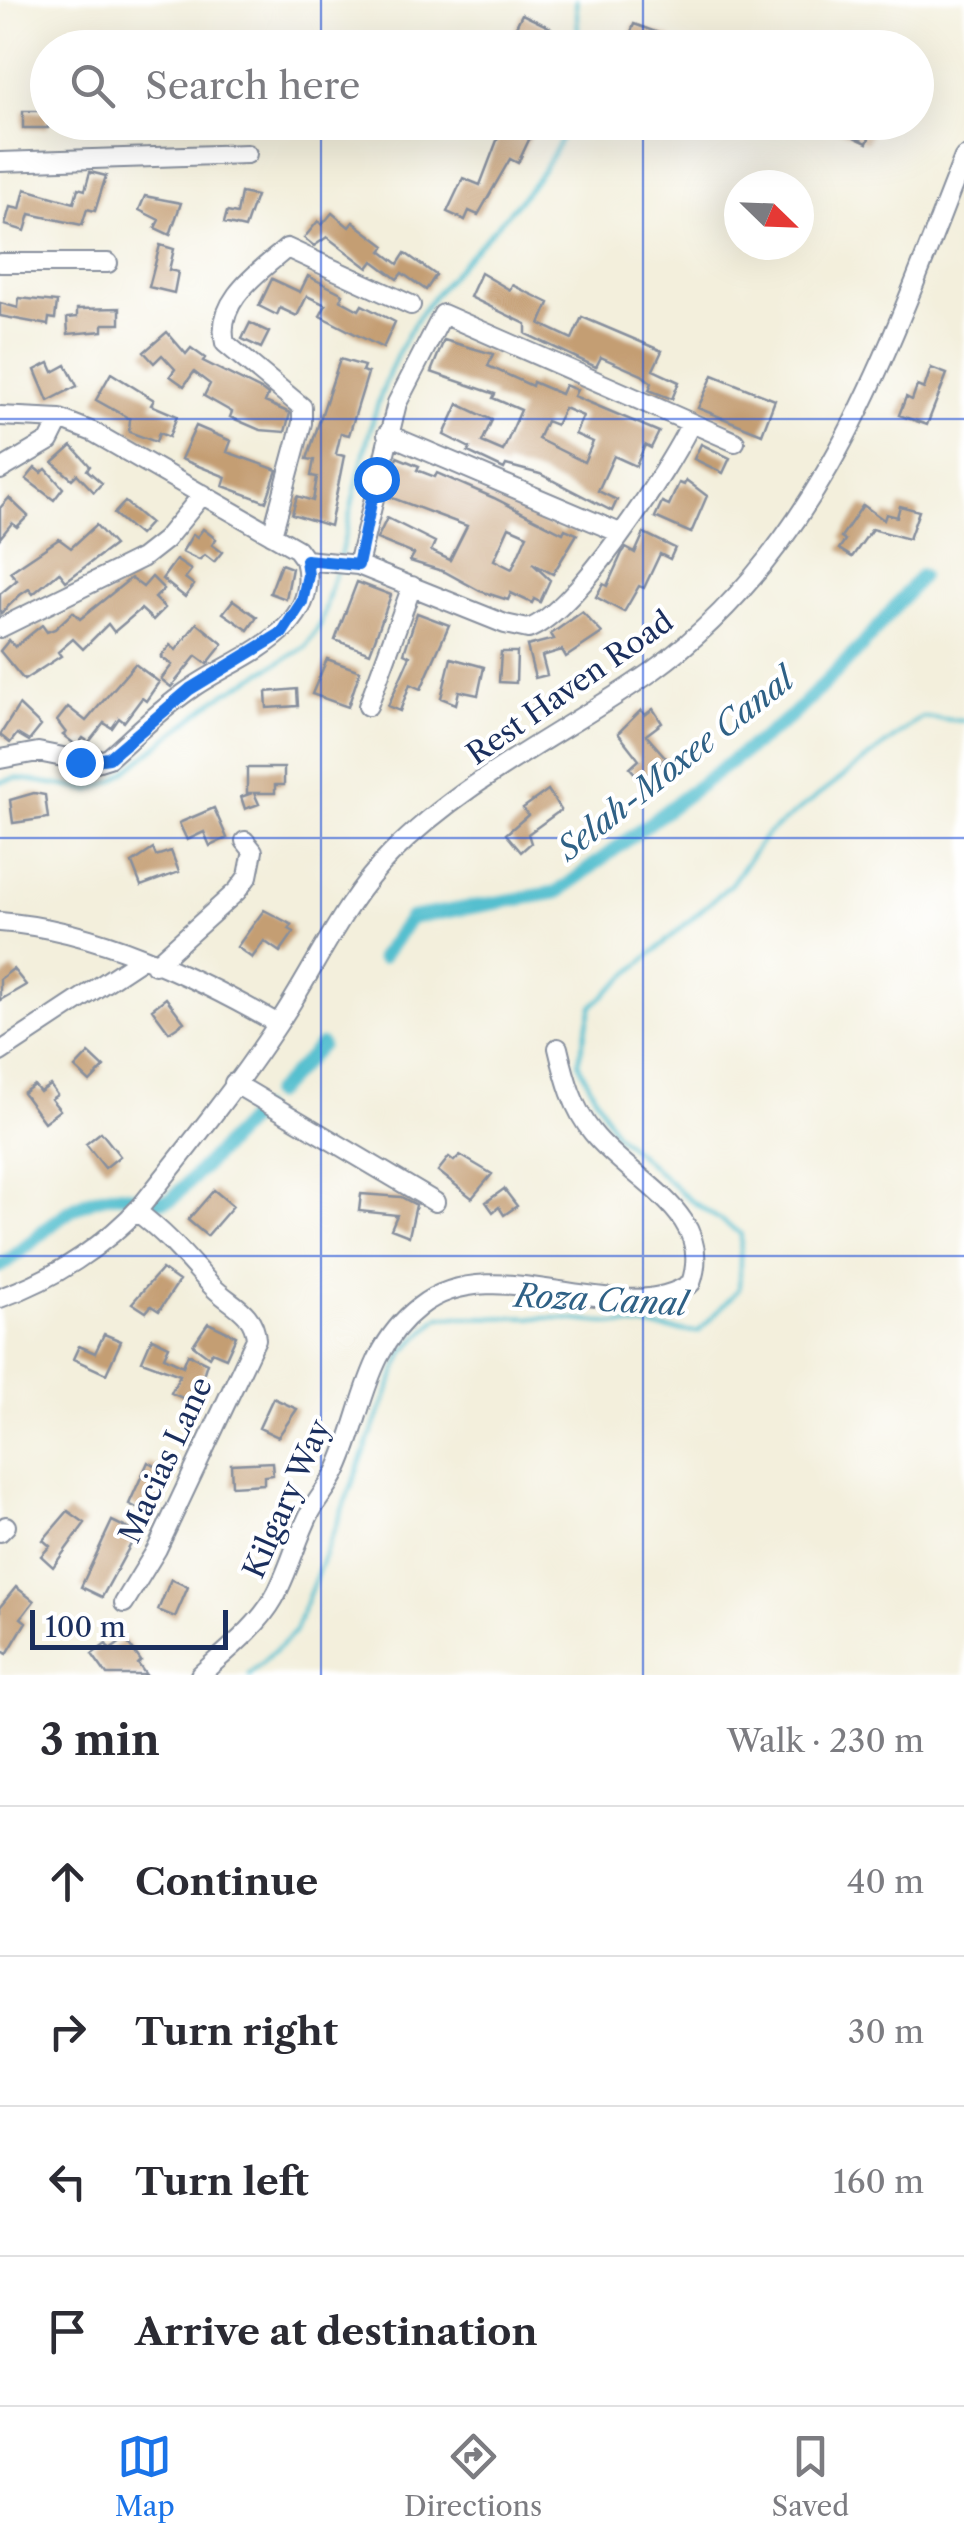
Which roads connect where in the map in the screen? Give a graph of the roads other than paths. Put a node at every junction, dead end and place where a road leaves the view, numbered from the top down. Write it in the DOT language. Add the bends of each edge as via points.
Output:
graph roads {
  1 [pos="248,154"];
  2 [pos="964,157"];
  3 [pos="0,162"];
  4 [pos="108,262"];
  5 [pos="0,263"];
  6 [pos="411,305"];
  7 [pos="0,416"];
  8 [pos="60,419"];
  9 [pos="691,423"];
  10 [pos="387,434"];
  11 [pos="735,442"];
  12 [pos="0,470"];
  13 [pos="203,494"];
  14 [pos="620,533"];
  15 [pos="272,535"];
  16 [pos="306,560"];
  17 [pos="358,565"];
  18 [pos="412,586"];
  19 [pos="0,628"];
  20 [pos="368,706"];
  21 [pos="0,760"];
  22 [pos="244,841"];
  23 [pos="0,922"];
  24 [pos="148,962"];
  25 [pos="278,1024"];
  26 [pos="558,1048"];
  27 [pos="0,1052"];
  28 [pos="234,1083"];
  29 [pos="143,1202"];
  30 [pos="435,1202"];
  31 [pos="0,1298"];
  32 [pos="124,1603"];
  33 [pos="200,1675"];
  1 -- 3 [label="street"];
  2 -- 25 [label="street, Rest Haven Road" via="871,390 842,450 782,542 734,598 653,670 482,782 398,847 361,890"];
  4 -- 5 [label="street"];
  6 -- 15 [label="street" via="287,248 230,302 222,324 225,343 302,407"];
  7 -- 8 [label="street"];
  8 -- 12 [label="street" via="48,441"];
  8 -- 13 [label="street"];
  9 -- 10 [label="street" via="444,314"];
  9 -- 11 [label="street"];
  9 -- 14 [label="street" via="660,481"];
  10 -- 14 [label="street"];
  10 -- 17 [label="street"];
  13 -- 15 [label="street"];
  13 -- 19 [label="street" via="142,558"];
  14 -- 18 [label="street" via="562,602 528,629"];
  15 -- 16 [label="street"];
  16 -- 17 [label="street"];
  16 -- 21 [label="street" via="306,586 288,626 190,689 109,758 93,763 38,752"];
  17 -- 18 [label="street"];
  18 -- 20 [label="street"];
  22 -- 24 [label="street" via="253,850 248,876"];
  23 -- 24 [label="street"];
  24 -- 25 [label="street"];
  24 -- 27 [label="street"];
  25 -- 28 [label="street, Rest Haven Road"];
  26 -- 33 [label="street, Kilgary Way" via="572,1097 593,1133 684,1220 698,1247 692,1283 658,1299 478,1284 446,1289 416,1308 366,1378 338,1469 310,1512 274,1600"];
  28 -- 29 [label="street, Rest Haven Road"];
  28 -- 30 [label="street"];
  29 -- 31 [label="street, Rest Haven Road" via="57,1273"];
  29 -- 32 [label="street, Macias Lane" via="211,1285 252,1320 256,1339 157,1549"];
}
